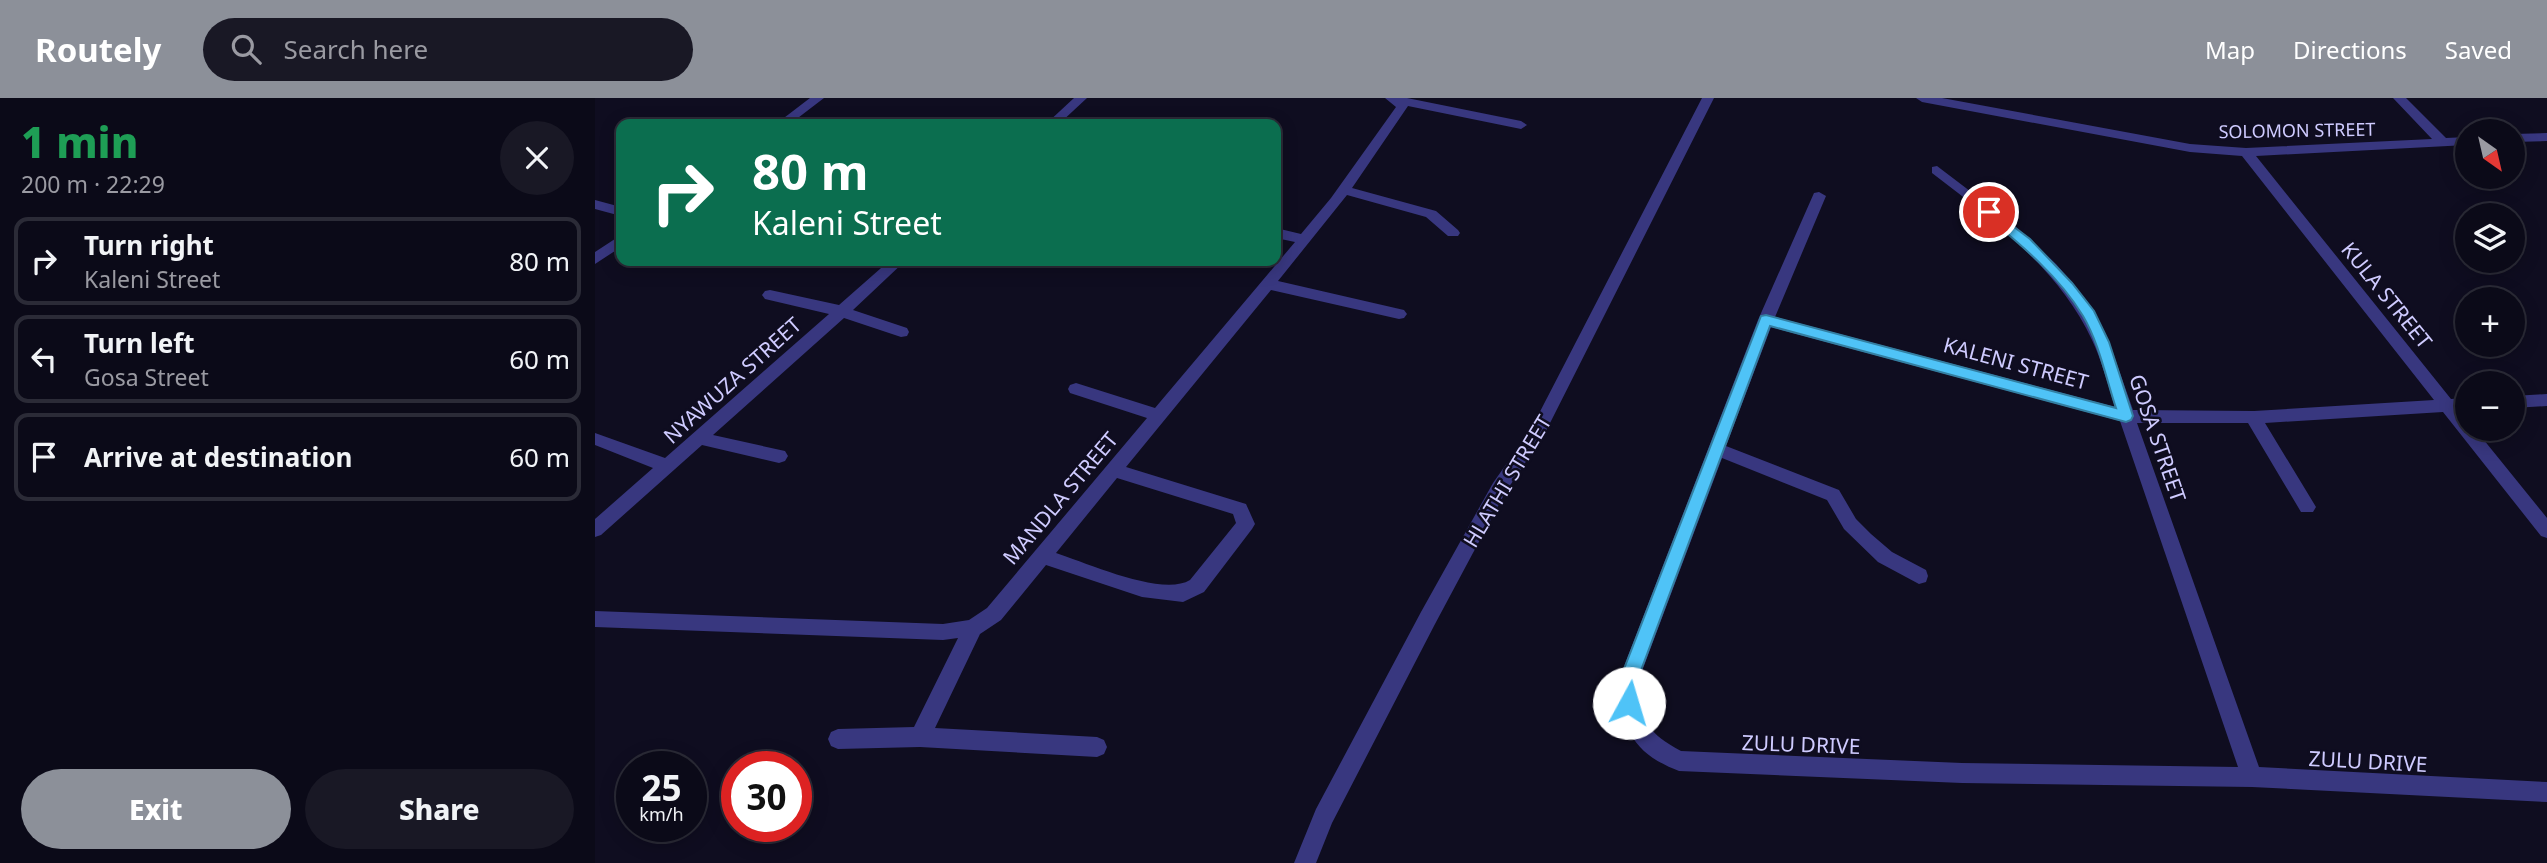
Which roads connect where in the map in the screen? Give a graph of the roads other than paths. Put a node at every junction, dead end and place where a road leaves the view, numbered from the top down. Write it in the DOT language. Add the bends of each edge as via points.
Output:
graph roads {
  1 [pos="818,98"];
  2 [pos="1081,98"];
  3 [pos="1708,98"];
  4 [pos="1921,98"];
  5 [pos="2399,98"];
  6 [pos="1395,99"];
  7 [pos="1957,101"];
  8 [pos="789,119"];
  9 [pos="1058,119"];
  10 [pos="1521,125"];
  11 [pos="2547,137"];
  12 [pos="2525,138"];
  13 [pos="2455,141"];
  14 [pos="2442,142"];
  15 [pos="2246,152"];
  16 [pos="1937,170"];
  17 [pos="1344,190"];
  18 [pos="1819,196"];
  19 [pos="595,204"];
  20 [pos="616,210"];
  21 [pos="1453,233"];
  22 [pos="1281,234"];
  23 [pos="1305,239"];
  24 [pos="616,244"];
  25 [pos="595,259"];
  26 [pos="892,266"];
  27 [pos="1268,284"];
  28 [pos="770,295"];
  29 [pos="841,311"];
  30 [pos="1399,314"];
  31 [pos="1766,320"];
  32 [pos="901,332"];
  33 [pos="1076,389"];
  34 [pos="2547,400"];
  35 [pos="2525,401"];
  36 [pos="2448,405"];
  37 [pos="2455,405"];
  38 [pos="1158,415"];
  39 [pos="2126,416"];
  40 [pos="2253,418"];
  41 [pos="698,438"];
  42 [pos="597,439"];
  43 [pos="1716,449"];
  44 [pos="779,456"];
  45 [pos="667,466"];
  46 [pos="1112,470"];
  47 [pos="2307,507"];
  48 [pos="595,530"];
  49 [pos="2547,531"];
  50 [pos="1042,556"];
  51 [pos="1919,576"];
  52 [pos="598,623"];
  53 [pos="972,628"];
  54 [pos="920,737"];
  55 [pos="838,739"];
  56 [pos="1097,747"];
  57 [pos="2252,777"];
  58 [pos="2547,792"];
  59 [pos="1305,863"];
  1 -- 8 [label="street"];
  2 -- 9 [label="street"];
  3 -- 59 [label="street, HLATHI STREET" via="1537,433 1499,488 1428,618 1324,817"];
  4 -- 7 [label="street, SOLOMON STREET"];
  5 -- 14 [label="street"];
  6 -- 10 [label="street"];
  6 -- 17 [label="street, MANDLA STREET" via="1402,107"];
  7 -- 15 [label="street, SOLOMON STREET" via="2190,148"];
  11 -- 12 [label="street"];
  13 -- 14 [label="street, SOLOMON STREET"];
  14 -- 15 [label="street, SOLOMON STREET"];
  15 -- 36 [label="street, KULA STREET"];
  16 -- 39 [label="street, GOSA STREET" via="2025,242 2089,314"];
  17 -- 21 [label="street" via="1431,214"];
  17 -- 23 [label="street, MANDLA STREET"];
  18 -- 31 [label="street, ZULU DRIVE"];
  19 -- 20 [label="street"];
  22 -- 23 [label="street"];
  23 -- 27 [label="street, MANDLA STREET"];
  24 -- 25 [label="street"];
  26 -- 29 [label="street, NYAWUZA STREET"];
  27 -- 30 [label="street"];
  27 -- 38 [label="street, MANDLA STREET"];
  28 -- 29 [label="street"];
  29 -- 32 [label="street"];
  29 -- 41 [label="street, NYAWUZA STREET"];
  31 -- 39 [label="street, KALENI STREET"];
  31 -- 43 [label="street, ZULU DRIVE"];
  33 -- 38 [label="street"];
  34 -- 35 [label="street"];
  36 -- 37 [label="street, KALENI STREET"];
  36 -- 40 [label="street, KALENI STREET"];
  36 -- 49 [label="street, KULA STREET"];
  38 -- 46 [label="street, MANDLA STREET"];
  39 -- 40 [label="street, KALENI STREET"];
  39 -- 57 [label="street, GOSA STREET"];
  40 -- 47 [label="street"];
  41 -- 44 [label="street"];
  41 -- 45 [label="street, NYAWUZA STREET"];
  42 -- 45 [label="street"];
  43 -- 51 [label="street" via="1833,495 1865,539 1885,557"];
  43 -- 57 [label="street, ZULU DRIVE" via="1626,687 1631,718 1647,744 1679,761 1962,774"];
  45 -- 48 [label="street, NYAWUZA STREET"];
  46 -- 50 [label="street, MANDLA STREET"];
  46 -- 50 [label="street" via="1240,509 1246,524 1197,586 1183,594 1142,589"];
  50 -- 53 [label="street, MANDLA STREET" via="993,614"];
  52 -- 53 [label="street" via="943,632"];
  53 -- 54 [label="street"];
  54 -- 55 [label="street"];
  54 -- 56 [label="street"];
  57 -- 58 [label="street, ZULU DRIVE"];
}
